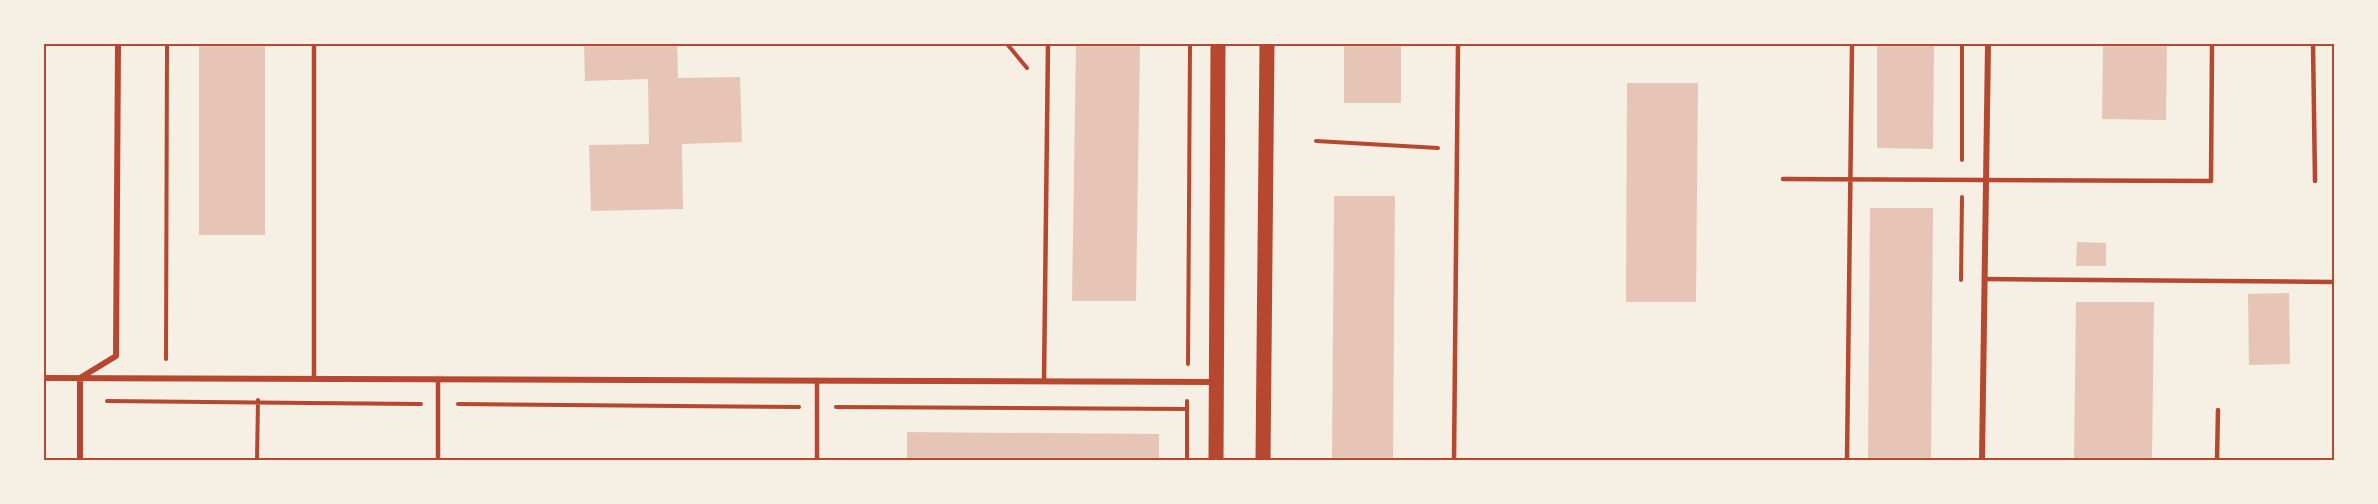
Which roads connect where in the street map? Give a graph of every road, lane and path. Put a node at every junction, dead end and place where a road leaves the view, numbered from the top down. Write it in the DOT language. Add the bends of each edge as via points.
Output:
graph roads {
  1 [pos="118,44"];
  2 [pos="167,44"];
  3 [pos="314,44"];
  4 [pos="1048,44"];
  5 [pos="1190,44"];
  6 [pos="1218,44"];
  7 [pos="1266,44"];
  8 [pos="1458,44"];
  9 [pos="1852,44"];
  10 [pos="1962,44"];
  11 [pos="1988,44"];
  12 [pos="2212,44"];
  13 [pos="2313,44"];
  14 [pos="1316,141"];
  15 [pos="1457,149"];
  16 [pos="1783,179"];
  17 [pos="1850,179"];
  18 [pos="1962,179"];
  19 [pos="1986,180"];
  20 [pos="2315,182"];
  21 [pos="1984,279"];
  22 [pos="2334,282"];
  23 [pos="1961,285"];
  24 [pos="44,378"];
  25 [pos="80,378"];
  26 [pos="166,378"];
  27 [pos="258,378"];
  28 [pos="314,379"];
  29 [pos="438,379"];
  30 [pos="818,380"];
  31 [pos="1044,381"];
  32 [pos="1188,382"];
  33 [pos="1216,382"];
  34 [pos="80,401"];
  35 [pos="258,403"];
  36 [pos="438,404"];
  37 [pos="818,407"];
  38 [pos="1187,409"];
  39 [pos="2218,410"];
  40 [pos="80,460"];
  41 [pos="257,460"];
  42 [pos="438,460"];
  43 [pos="817,460"];
  44 [pos="1187,460"];
  45 [pos="1216,460"];
  46 [pos="1263,460"];
  47 [pos="1455,460"];
  48 [pos="1847,460"];
  49 [pos="1982,460"];
  50 [pos="2217,460"];
  1 -- 25 [label="street" via="116,356"];
  2 -- 26 [label="path"];
  3 -- 28 [label="lane"];
  4 -- 31 [label="lane"];
  5 -- 32 [label="path"];
  6 -- 33 [label="main road"];
  7 -- 46 [label="main road"];
  8 -- 15 [label="lane"];
  9 -- 17 [label="lane"];
  10 -- 18 [label="path"];
  11 -- 19 [label="street"];
  12 -- 19 [label="lane" via="2211,181"];
  13 -- 20 [label="lane"];
  14 -- 15 [label="path"];
  15 -- 47 [label="lane"];
  16 -- 17 [label="lane"];
  17 -- 18 [label="lane"];
  17 -- 48 [label="lane"];
  18 -- 19 [label="lane"];
  18 -- 23 [label="path"];
  19 -- 21 [label="street"];
  21 -- 22 [label="lane"];
  21 -- 49 [label="street"];
  24 -- 25 [label="street"];
  25 -- 26 [label="street"];
  25 -- 34 [label="street"];
  26 -- 27 [label="street"];
  27 -- 28 [label="street"];
  27 -- 35 [label="path"];
  28 -- 29 [label="street"];
  29 -- 30 [label="street"];
  29 -- 36 [label="lane"];
  30 -- 31 [label="street"];
  30 -- 37 [label="lane"];
  31 -- 32 [label="street"];
  32 -- 33 [label="street"];
  32 -- 38 [label="path"];
  33 -- 45 [label="main road"];
  34 -- 35 [label="path"];
  34 -- 40 [label="street"];
  35 -- 36 [label="path"];
  35 -- 41 [label="path"];
  36 -- 37 [label="path"];
  36 -- 42 [label="lane"];
  37 -- 38 [label="path"];
  37 -- 43 [label="lane"];
  38 -- 44 [label="path"];
  39 -- 50 [label="lane"];
}
